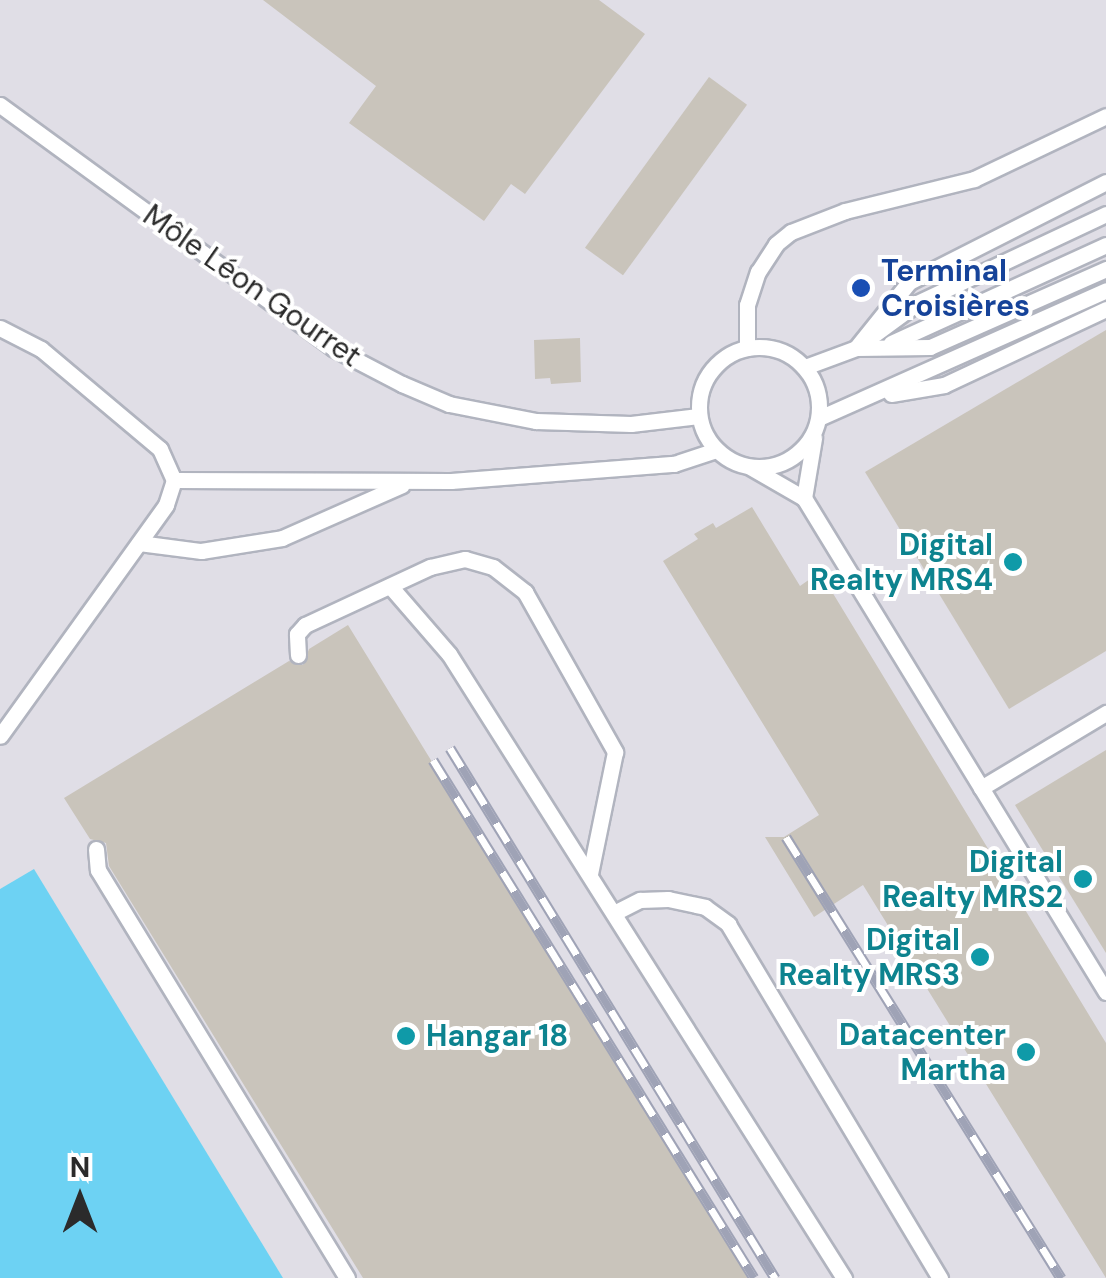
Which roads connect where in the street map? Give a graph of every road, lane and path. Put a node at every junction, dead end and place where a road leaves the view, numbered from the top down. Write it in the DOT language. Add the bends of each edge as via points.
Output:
graph roads {
  1 [pos="2,107"];
  2 [pos="1106,116"];
  3 [pos="1106,182"];
  4 [pos="1106,214"];
  5 [pos="1106,245"];
  6 [pos="1106,269"];
  7 [pos="1106,290"];
  8 [pos="1106,309"];
  9 [pos="0,328"];
  10 [pos="884,346"];
  11 [pos="747,348"];
  12 [pos="856,348"];
  13 [pos="805,367"];
  14 [pos="873,397"];
  15 [pos="699,416"];
  16 [pos="817,424"];
  17 [pos="716,450"];
  18 [pos="750,467"];
  19 [pos="174,480"];
  20 [pos="411,482"];
  21 [pos="804,498"];
  22 [pos="139,544"];
  23 [pos="390,586"];
  24 [pos="298,656"];
  25 [pos="1106,713"];
  26 [pos="0,736"];
  27 [pos="981,788"];
  28 [pos="96,849"];
  29 [pos="590,874"];
  30 [pos="616,912"];
  31 [pos="1106,992"];
  32 [pos="347,1278"];
  33 [pos="844,1278"];
  34 [pos="940,1278"];
  1 -- 15 [label="lane, Môle Léon Gourret" via="333,348 402,384 449,404 536,421 631,424"];
  2 -- 11 [label="lane" via="974,179 827,216 791,232 758,272 747,305"];
  3 -- 12 [label="lane" via="909,282"];
  4 -- 12 [label="lane" via="917,303"];
  5 -- 10 [label="lane"];
  6 -- 10 [label="lane" via="930,347"];
  7 -- 14 [label="lane"];
  8 -- 14 [label="lane" via="944,385"];
  9 -- 19 [label="lane" via="42,349 160,449"];
  10 -- 12 [label="lane"];
  11 -- 13 [label="lane" via="778,350"];
  11 -- 15 [label="lane" via="716,365 705,380"];
  12 -- 13 [label="lane"];
  13 -- 16 [label="lane" via="818,390"];
  14 -- 16 [label="lane"];
  15 -- 17 [label="lane"];
  16 -- 18 [label="lane" via="789,460"];
  16 -- 21 [label="lane"];
  17 -- 18 [label="lane"];
  17 -- 20 [label="lane" via="674,464"];
  18 -- 21 [label="lane"];
  19 -- 20 [label="lane"];
  19 -- 22 [label="lane"];
  20 -- 22 [label="lane" via="282,538 201,551"];
  21 -- 27 [label="lane"];
  22 -- 26 [label="lane"];
  23 -- 24 [label="lane" via="304,625 297,634"];
  23 -- 29 [label="lane" via="448,654"];
  23 -- 29 [label="lane" via="465,560 494,567 525,592 616,752"];
  25 -- 27 [label="lane"];
  27 -- 31 [label="lane"];
  28 -- 32 [label="lane" via="98,870"];
  29 -- 30 [label="lane"];
  30 -- 33 [label="lane"];
  30 -- 34 [label="lane" via="640,900 668,899 704,908 728,924"];
}
